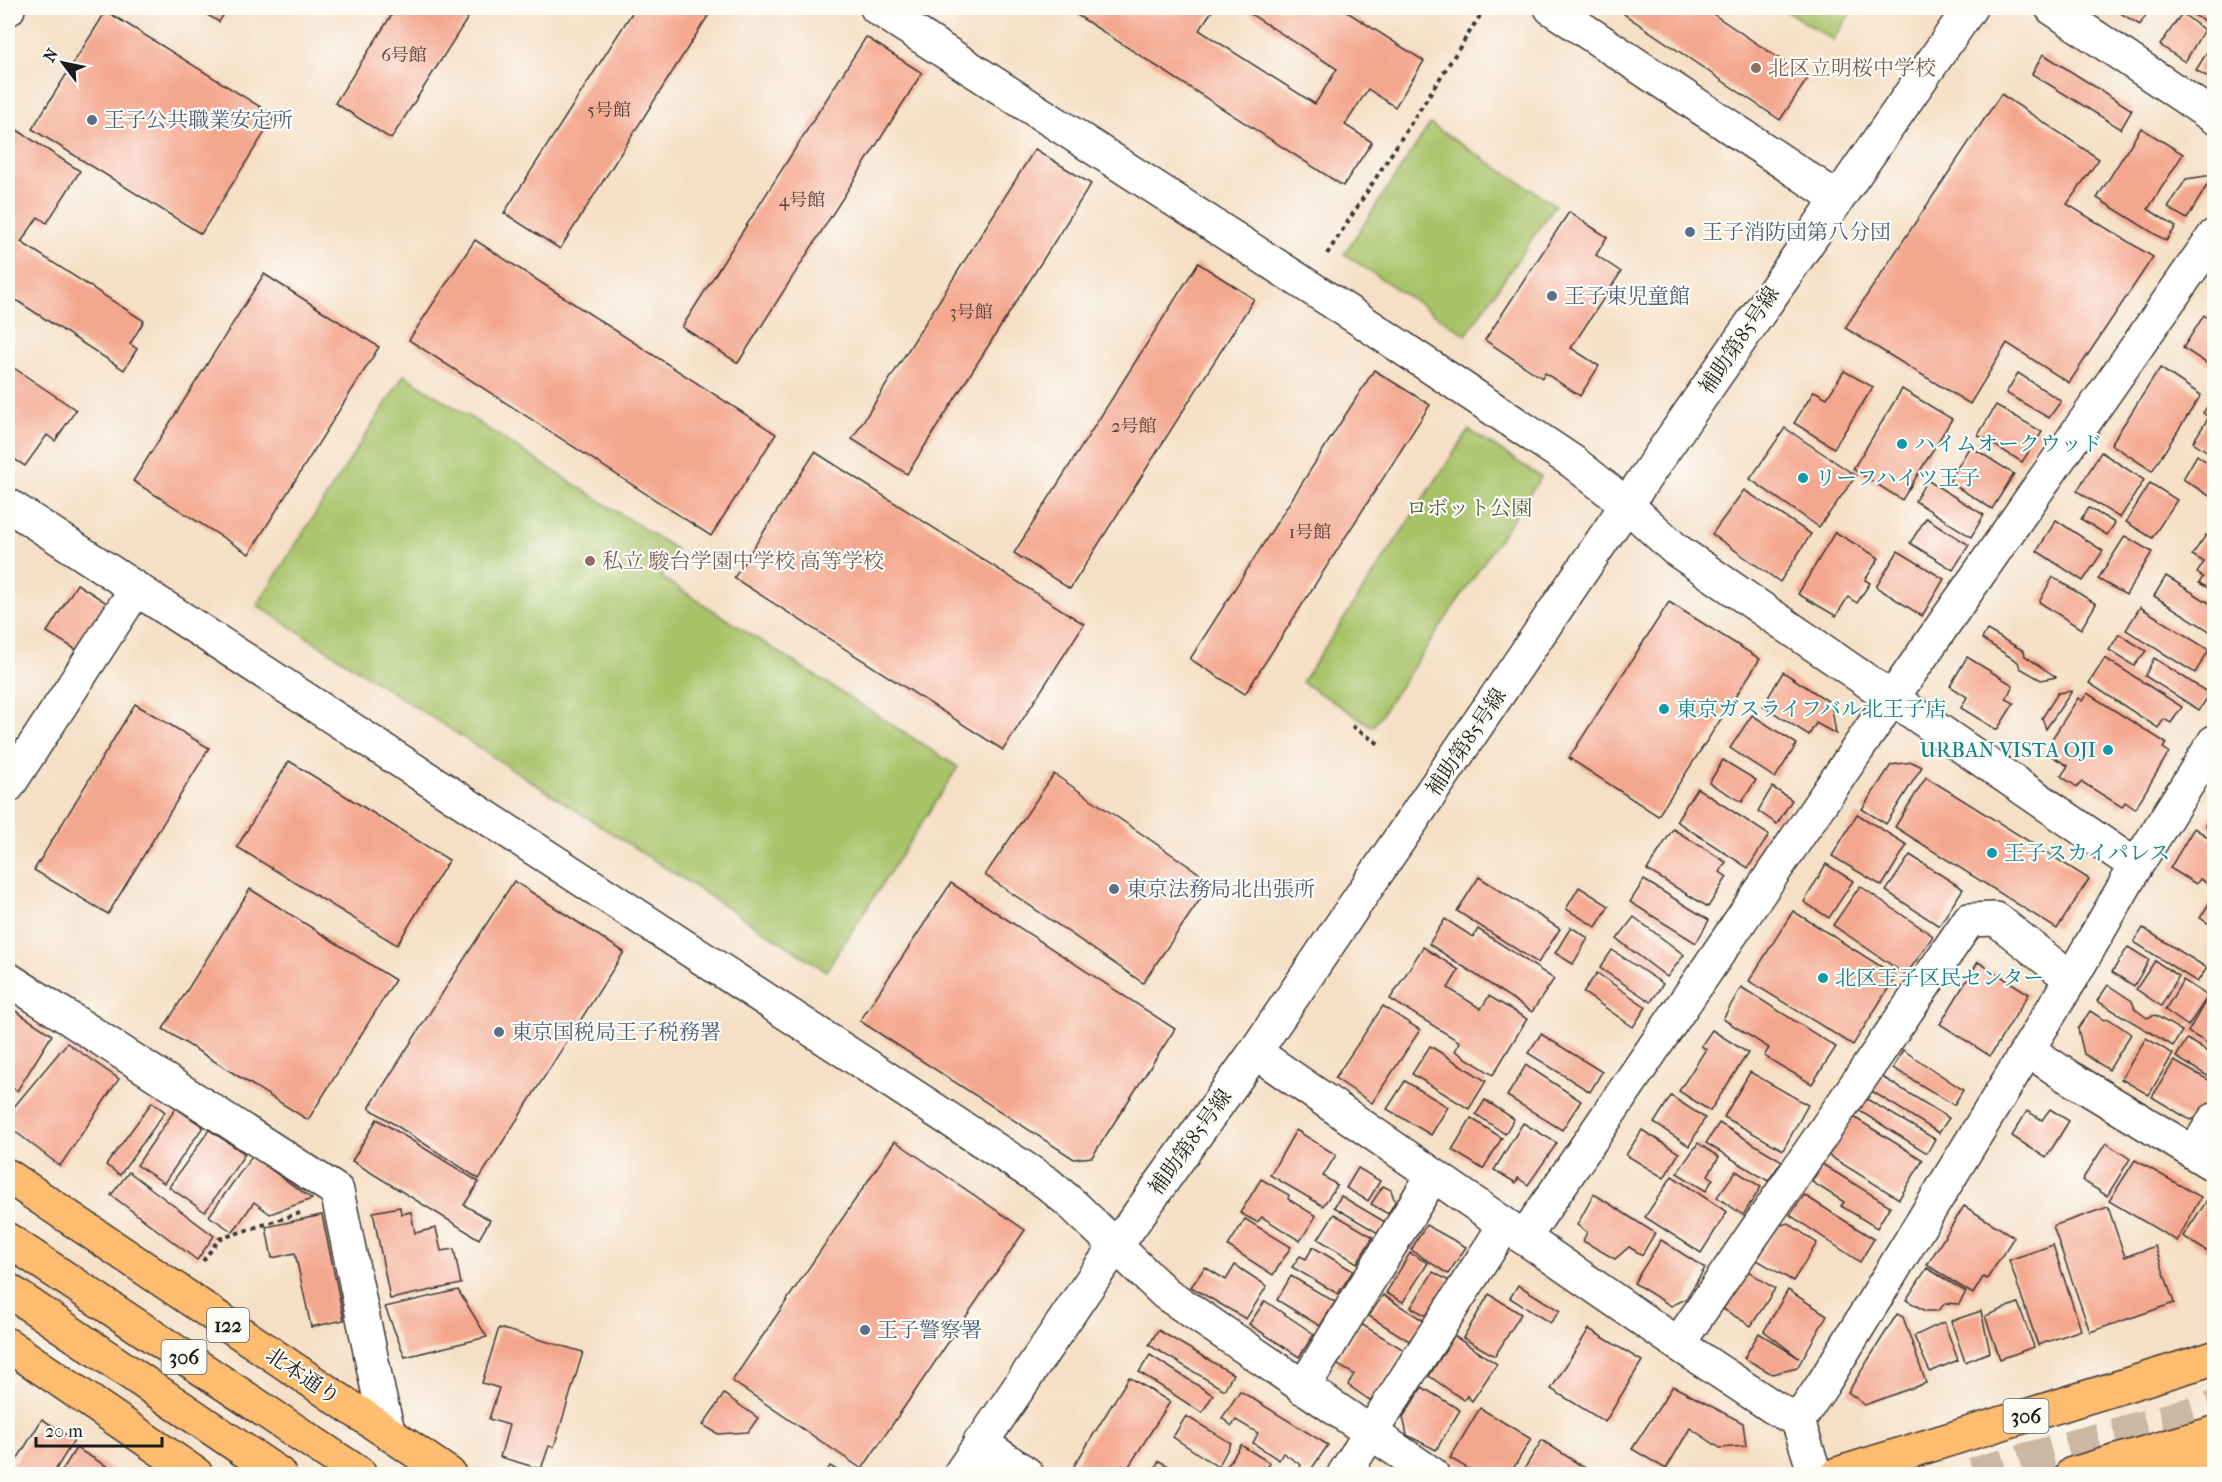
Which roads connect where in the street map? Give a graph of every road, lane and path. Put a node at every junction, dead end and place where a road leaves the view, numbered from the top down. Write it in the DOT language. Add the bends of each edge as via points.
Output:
graph roads {
  1 [pos="877,8"];
  2 [pos="1485,8"];
  3 [pos="1551,8"];
  4 [pos="1970,8"];
  5 [pos="2052,8"];
  6 [pos="2214,117"];
  7 [pos="1837,198"];
  8 [pos="2214,236"];
  9 [pos="1322,262"];
  10 [pos="8,505"];
  11 [pos="1627,505"];
  12 [pos="136,589"];
  13 [pos="1893,697"];
  14 [pos="1352,726"];
  15 [pos="2214,742"];
  16 [pos="1382,746"];
  17 [pos="8,786"];
  18 [pos="2136,866"];
  19 [pos="8,979"];
  20 [pos="2072,980"];
  21 [pos="2028,1050"];
  22 [pos="1255,1052"];
  23 [pos="2214,1120"];
  24 [pos="2204,1159"];
  25 [pos="1433,1175"];
  26 [pos="8,1176"];
  27 [pos="338,1191"];
  28 [pos="1514,1232"];
  29 [pos="8,1240"];
  30 [pos="1116,1246"];
  31 [pos="201,1263"];
  32 [pos="8,1290"];
  33 [pos="1678,1344"];
  34 [pos="8,1346"];
  35 [pos="2214,1358"];
  36 [pos="1303,1388"];
  37 [pos="1798,1421"];
  38 [pos="1371,1433"];
  39 [pos="2214,1433"];
  40 [pos="389,1434"];
  41 [pos="981,1442"];
  42 [pos="2214,1460"];
  43 [pos="196,1474"];
  44 [pos="279,1474"];
  45 [pos="360,1474"];
  46 [pos="449,1474"];
  47 [pos="960,1474"];
  48 [pos="1027,1474"];
  49 [pos="1344,1474"];
  50 [pos="1432,1474"];
  51 [pos="1815,1474"];
  52 [pos="1837,1474"];
  53 [pos="2072,1474"];
  54 [pos="2163,1474"];
  1 -- 11 [label="street" via="1359,319 1574,462"];
  2 -- 9 [label="path"];
  3 -- 7 [label="street"];
  4 -- 7 [label="street, 補助第85号線"];
  5 -- 6 [label="street"];
  7 -- 11 [label="street, 補助第85号線"];
  8 -- 13 [label="street"];
  10 -- 12 [label="street"];
  11 -- 13 [label="street" via="1675,549"];
  11 -- 22 [label="street, 補助第85号線"];
  12 -- 17 [label="street"];
  12 -- 30 [label="street" via="1047,1183"];
  13 -- 18 [label="street"];
  13 -- 28 [label="street"];
  14 -- 16 [label="path"];
  15 -- 18 [label="street"];
  18 -- 20 [label="street"];
  19 -- 27 [label="street"];
  20 -- 21 [label="street"];
  20 -- 33 [label="street" via="1996,919 1969,920"];
  21 -- 24 [label="street"];
  21 -- 37 [label="street"];
  22 -- 25 [label="street"];
  22 -- 30 [label="street, 補助第85号線"];
  23 -- 24 [label="street"];
  25 -- 28 [label="street"];
  25 -- 36 [label="street"];
  26 -- 40 [label="main road, 北本通り / 122"];
  27 -- 31 [label="path" via="320,1207 219,1239"];
  27 -- 40 [label="street"];
  28 -- 33 [label="street"];
  28 -- 38 [label="street"];
  29 -- 45 [label="main road, 306"];
  30 -- 36 [label="street" via="1165,1293"];
  30 -- 41 [label="street, 補助第85号線"];
  32 -- 44 [label="main road, 306"];
  33 -- 37 [label="street"];
  34 -- 43 [label="main road"];
  35 -- 52 [label="main road, 306"];
  36 -- 38 [label="street"];
  37 -- 51 [label="street"];
  38 -- 49 [label="street"];
  38 -- 50 [label="street"];
  39 -- 53 [label="main road"];
  40 -- 46 [label="main road, 北本通り / 122"];
  41 -- 47 [label="street, 補助第85号線"];
  41 -- 48 [label="street"];
  42 -- 54 [label="main road"];
}
